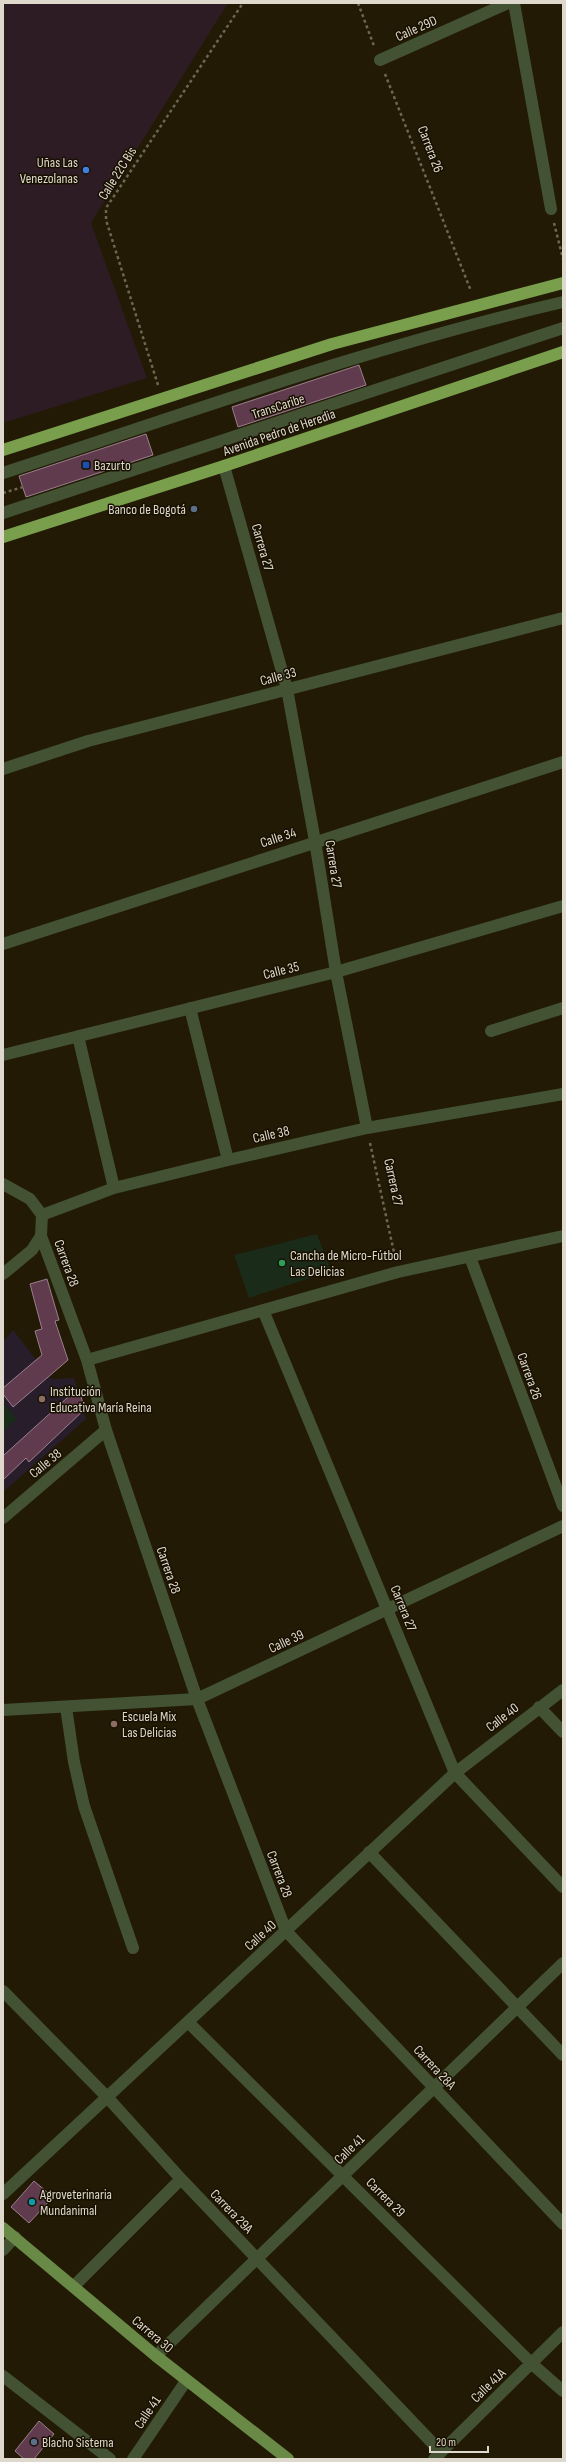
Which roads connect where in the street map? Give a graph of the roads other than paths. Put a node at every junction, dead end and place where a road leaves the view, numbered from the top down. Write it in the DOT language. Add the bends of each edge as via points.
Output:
graph roads {
  1 [pos="508,3"];
  2 [pos="514,3"];
  3 [pos="380,60"];
  4 [pos="551,209"];
  5 [pos="563,283"];
  6 [pos="563,302"];
  7 [pos="563,328"];
  8 [pos="563,352"];
  9 [pos="3,450"];
  10 [pos="224,466"];
  11 [pos="3,473"];
  12 [pos="3,513"];
  13 [pos="3,536"];
  14 [pos="563,618"];
  15 [pos="287,689"];
  16 [pos="563,762"];
  17 [pos="3,769"];
  18 [pos="315,841"];
  19 [pos="563,906"];
  20 [pos="3,944"];
  21 [pos="336,972"];
  22 [pos="190,1008"];
  23 [pos="563,1008"];
  24 [pos="491,1031"];
  25 [pos="78,1036"];
  26 [pos="3,1055"];
  27 [pos="563,1094"];
  28 [pos="367,1128"];
  29 [pos="228,1160"];
  30 [pos="3,1184"];
  31 [pos="114,1188"];
  32 [pos="42,1215"];
  33 [pos="41,1236"];
  34 [pos="563,1236"];
  35 [pos="470,1257"];
  36 [pos="3,1274"];
  37 [pos="263,1310"];
  38 [pos="87,1360"];
  39 [pos="106,1430"];
  40 [pos="563,1506"];
  41 [pos="3,1518"];
  42 [pos="563,1526"];
  43 [pos="388,1609"];
  44 [pos="563,1690"];
  45 [pos="197,1700"];
  46 [pos="66,1707"];
  47 [pos="539,1707"];
  48 [pos="3,1710"];
  49 [pos="563,1732"];
  50 [pos="455,1773"];
  51 [pos="369,1852"];
  52 [pos="563,1887"];
  53 [pos="286,1931"];
  54 [pos="133,1948"];
  55 [pos="563,1963"];
  56 [pos="3,1991"];
  57 [pos="517,2007"];
  58 [pos="189,2023"];
  59 [pos="563,2055"];
  60 [pos="434,2087"];
  61 [pos="108,2098"];
  62 [pos="343,2175"];
  63 [pos="181,2179"];
  64 [pos="3,2194"];
  65 [pos="563,2224"];
  66 [pos="3,2228"];
  67 [pos="15,2237"];
  68 [pos="3,2250"];
  69 [pos="258,2258"];
  70 [pos="74,2286"];
  71 [pos="563,2332"];
  72 [pos="156,2356"];
  73 [pos="531,2363"];
  74 [pos="3,2376"];
  75 [pos="186,2381"];
  76 [pos="563,2391"];
  77 [pos="437,2455"];
  78 [pos="110,2459"];
  79 [pos="133,2459"];
  80 [pos="288,2459"];
  1 -- 3 [label="street, Calle 29D"];
  2 -- 4 [label="street"];
  5 -- 9 [label="highway" via="332,344"];
  6 -- 11 [label="street, TransCaribe" via="392,347"];
  7 -- 12 [label="street, TransCaribe"];
  8 -- 10 [label="highway, Avenida Pedro de Heredia"];
  10 -- 13 [label="highway, Avenida Pedro de Heredia"];
  10 -- 15 [label="street, Carrera 27"];
  14 -- 15 [label="street, Calle 33"];
  15 -- 17 [label="street, Calle 33" via="88,741"];
  15 -- 18 [label="street, Carrera 27"];
  16 -- 18 [label="street, Calle 34"];
  18 -- 20 [label="street, Calle 34"];
  18 -- 21 [label="street, Carrera 27"];
  19 -- 21 [label="street, Calle 35"];
  21 -- 22 [label="street, Calle 35"];
  21 -- 28 [label="street, Carrera 27"];
  22 -- 25 [label="street, Calle 35"];
  22 -- 29 [label="street"];
  23 -- 24 [label="street"];
  25 -- 26 [label="street, Calle 35"];
  25 -- 31 [label="street"];
  27 -- 28 [label="street, Calle 38"];
  28 -- 29 [label="street, Calle 38"];
  29 -- 31 [label="street, Calle 38"];
  30 -- 32 [label="street" via="30,1199"];
  31 -- 32 [label="street, Calle 38"];
  32 -- 33 [label="street, Carrera 28"];
  33 -- 36 [label="street" via="32,1250"];
  33 -- 38 [label="street, Carrera 28"];
  34 -- 35 [label="street"];
  35 -- 37 [label="street" via="398,1272"];
  35 -- 40 [label="street, Carrera 26"];
  37 -- 38 [label="street"];
  37 -- 43 [label="street, Carrera 27"];
  38 -- 39 [label="street, Carrera 28"];
  39 -- 41 [label="street, Calle 38"];
  39 -- 45 [label="street, Carrera 28"];
  42 -- 43 [label="street, Calle 39"];
  43 -- 45 [label="street, Calle 39"];
  43 -- 50 [label="street, Carrera 27"];
  44 -- 47 [label="street, Calle 40"];
  45 -- 46 [label="street, Calle 39"];
  45 -- 53 [label="street, Carrera 28"];
  46 -- 48 [label="street, Calle 39"];
  46 -- 54 [label="street" via="84,1806"];
  47 -- 49 [label="street"];
  47 -- 50 [label="street, Calle 40"];
  50 -- 51 [label="street, Calle 40"];
  50 -- 52 [label="street, Carrera 27"];
  51 -- 53 [label="street, Calle 40"];
  51 -- 57 [label="street"];
  53 -- 58 [label="street, Calle 40"];
  53 -- 60 [label="street, Carrera 28A"];
  55 -- 57 [label="street, Calle 41"];
  56 -- 61 [label="street, Carrera 29A"];
  57 -- 59 [label="street"];
  57 -- 60 [label="street, Calle 41"];
  58 -- 61 [label="street, Calle 40"];
  58 -- 62 [label="street, Carrera 29"];
  60 -- 62 [label="street, Calle 41"];
  60 -- 65 [label="street, Carrera 28A"];
  61 -- 63 [label="street, Carrera 29A"];
  61 -- 64 [label="street, Calle 40"];
  62 -- 69 [label="street, Calle 41"];
  62 -- 73 [label="street, Carrera 29"];
  63 -- 69 [label="street, Carrera 29A"];
  63 -- 70 [label="street"];
  66 -- 67 [label="main road, Carrera 30"];
  67 -- 68 [label="street"];
  67 -- 70 [label="main road, Carrera 30"];
  69 -- 72 [label="street, Calle 41"];
  69 -- 77 [label="street, Carrera 29A"];
  70 -- 72 [label="main road, Carrera 30"];
  71 -- 73 [label="street, Calle 41A"];
  72 -- 75 [label="main road, Carrera 30"];
  73 -- 76 [label="street, Carrera 29"];
  73 -- 77 [label="street, Calle 41A"];
  74 -- 78 [label="street"];
  75 -- 79 [label="street, Calle 41"];
  75 -- 80 [label="main road, Carrera 30"];
}
